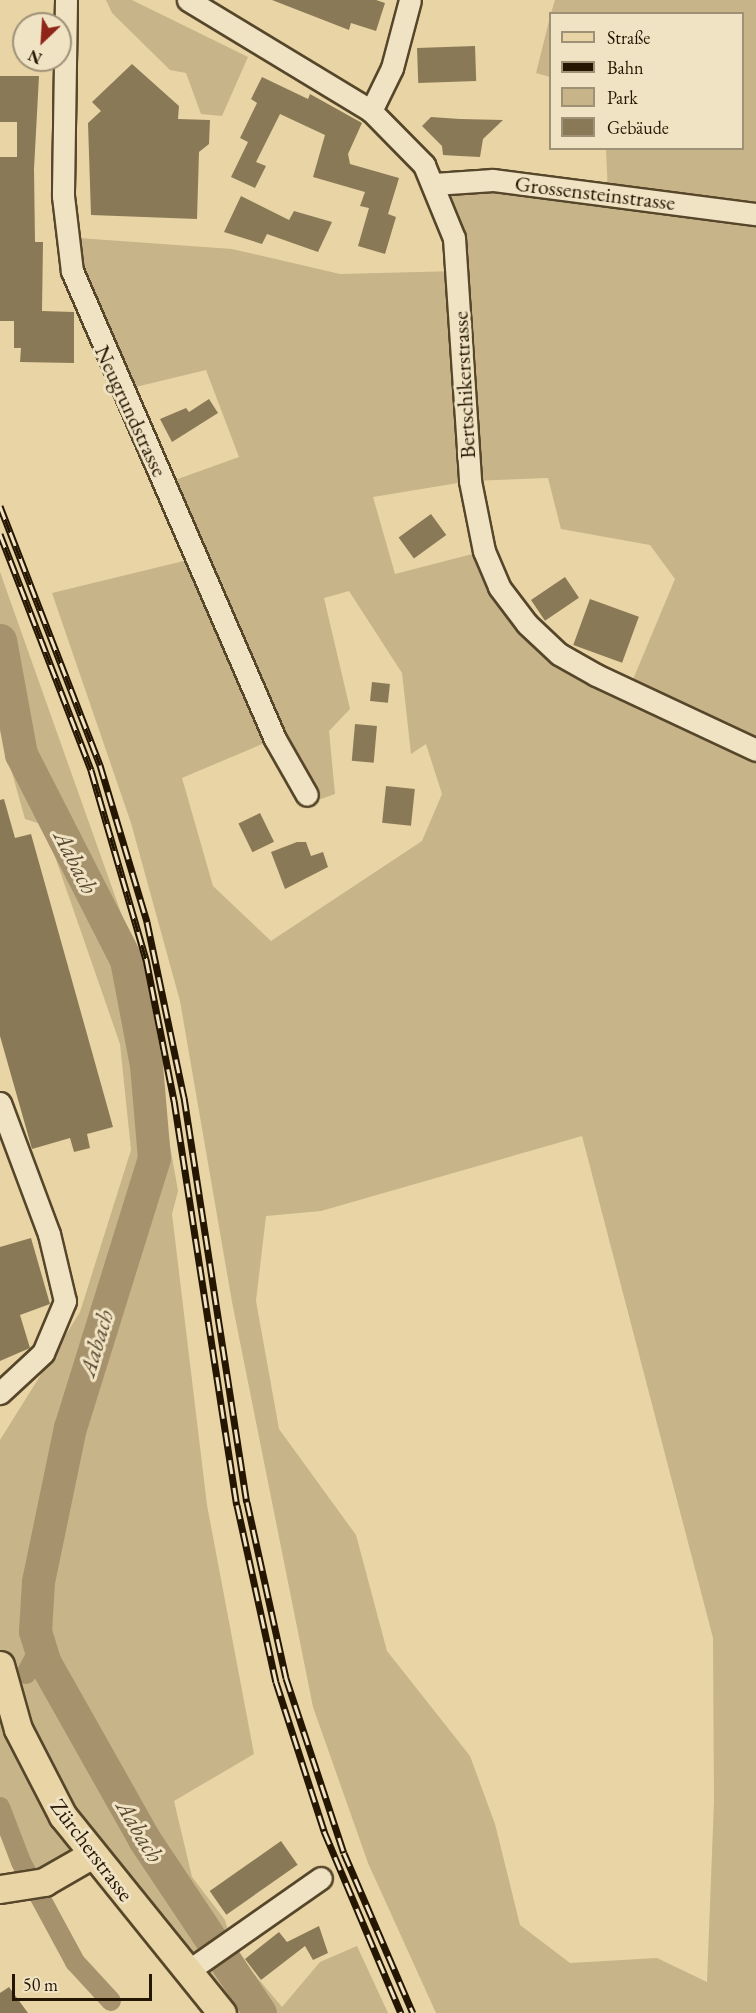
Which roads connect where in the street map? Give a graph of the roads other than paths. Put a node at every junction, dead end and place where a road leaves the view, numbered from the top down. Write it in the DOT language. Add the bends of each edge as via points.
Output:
graph roads {
  1 [pos="66,0"];
  2 [pos="189,0"];
  3 [pos="410,0"];
  4 [pos="371,111"];
  5 [pos="434,184"];
  6 [pos="756,214"];
  7 [pos="756,750"];
  8 [pos="307,795"];
  9 [pos="0,1103"];
  10 [pos="0,1393"];
  11 [pos="0,1665"];
  12 [pos="91,1855"];
  13 [pos="321,1878"];
  14 [pos="22,1886"];
  15 [pos="196,1965"];
  16 [pos="222,2013"];
  1 -- 8 [label="street, Neugrundstrasse" via="63,195 72,271 275,739"];
  2 -- 4 [label="street, Bertschikerstrasse"];
  3 -- 4 [label="street" via="392,68"];
  4 -- 5 [label="street, Bertschikerstrasse" via="406,142"];
  5 -- 6 [label="street, Grossensteinstrasse" via="493,180"];
  5 -- 7 [label="street, Bertschikerstrasse" via="451,229 458,271 470,481 484,551 499,587 559,654"];
  9 -- 10 [label="street" via="49,1234 65,1301 43,1353"];
  11 -- 12 [label="main road, Zürcherstrasse" via="18,1729 42,1779"];
  12 -- 14 [label="main road"];
  12 -- 15 [label="main road, Zürcherstrasse"];
  13 -- 15 [label="street"];
  15 -- 16 [label="main road, Zürcherstrasse"];
}
